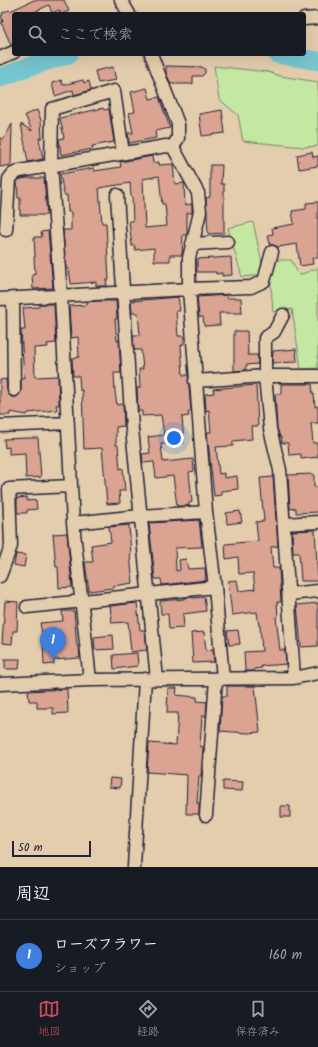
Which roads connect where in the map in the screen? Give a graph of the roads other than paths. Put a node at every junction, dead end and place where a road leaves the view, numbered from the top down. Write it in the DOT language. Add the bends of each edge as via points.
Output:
graph roads {
  1 [pos="121,0"];
  2 [pos="128,12"];
  3 [pos="318,18"];
  4 [pos="306,19"];
  5 [pos="12,53"];
  6 [pos="152,56"];
  7 [pos="0,58"];
  8 [pos="173,147"];
  9 [pos="123,153"];
  10 [pos="51,166"];
  11 [pos="117,195"];
  12 [pos="6,230"];
  13 [pos="228,242"];
  14 [pos="192,244"];
  15 [pos="272,252"];
  16 [pos="189,289"];
  17 [pos="123,293"];
  18 [pos="62,296"];
  19 [pos="13,298"];
  20 [pos="0,299"];
  21 [pos="283,315"];
  22 [pos="265,376"];
  23 [pos="318,376"];
  24 [pos="195,381"];
  25 [pos="14,390"];
  26 [pos="68,423"];
  27 [pos="0,426"];
  28 [pos="71,486"];
  29 [pos="206,512"];
  30 [pos="140,516"];
  31 [pos="318,522"];
  32 [pos="73,523"];
  33 [pos="284,524"];
  34 [pos="0,576"];
  35 [pos="215,587"];
  36 [pos="318,591"];
  37 [pos="149,594"];
  38 [pos="289,594"];
  39 [pos="82,602"];
  40 [pos="27,608"];
  41 [pos="318,673"];
  42 [pos="294,678"];
  43 [pos="151,679"];
  44 [pos="219,679"];
  45 [pos="90,680"];
  46 [pos="0,684"];
  47 [pos="206,815"];
  48 [pos="134,867"];
  1 -- 2 [label="street"];
  3 -- 4 [label="street"];
  5 -- 7 [label="street"];
  6 -- 8 [label="street" via="178,124 178,138"];
  8 -- 9 [label="street"];
  8 -- 14 [label="street" via="198,193 200,212"];
  9 -- 10 [label="street"];
  9 -- 10 [label="street" via="114,91 52,109"];
  10 -- 12 [label="street" via="20,171 8,179"];
  10 -- 18 [label="street"];
  11 -- 17 [label="street"];
  13 -- 14 [label="street"];
  14 -- 16 [label="street" via="189,258"];
  15 -- 16 [label="street" via="264,281 251,287"];
  16 -- 17 [label="street"];
  16 -- 24 [label="street"];
  17 -- 18 [label="street"];
  17 -- 30 [label="street"];
  18 -- 19 [label="street"];
  18 -- 26 [label="street"];
  19 -- 20 [label="street"];
  19 -- 25 [label="street"];
  21 -- 22 [label="street" via="274,332 265,338"];
  22 -- 23 [label="street"];
  22 -- 24 [label="street"];
  22 -- 33 [label="street" via="270,429 280,470"];
  24 -- 29 [label="street"];
  26 -- 27 [label="street"];
  26 -- 28 [label="street"];
  28 -- 32 [label="street"];
  28 -- 34 [label="street" via="10,489 12,546"];
  29 -- 30 [label="street"];
  29 -- 35 [label="street"];
  30 -- 32 [label="street"];
  30 -- 37 [label="street"];
  31 -- 33 [label="street"];
  32 -- 39 [label="street"];
  33 -- 38 [label="street"];
  35 -- 37 [label="street"];
  35 -- 44 [label="street"];
  36 -- 38 [label="street"];
  37 -- 39 [label="street"];
  37 -- 43 [label="street"];
  38 -- 42 [label="street"];
  39 -- 40 [label="street"];
  39 -- 45 [label="street"];
  41 -- 42 [label="street"];
  42 -- 44 [label="street"];
  43 -- 44 [label="street"];
  43 -- 45 [label="street"];
  43 -- 48 [label="street"];
  44 -- 47 [label="street"];
  45 -- 46 [label="street"];
}
